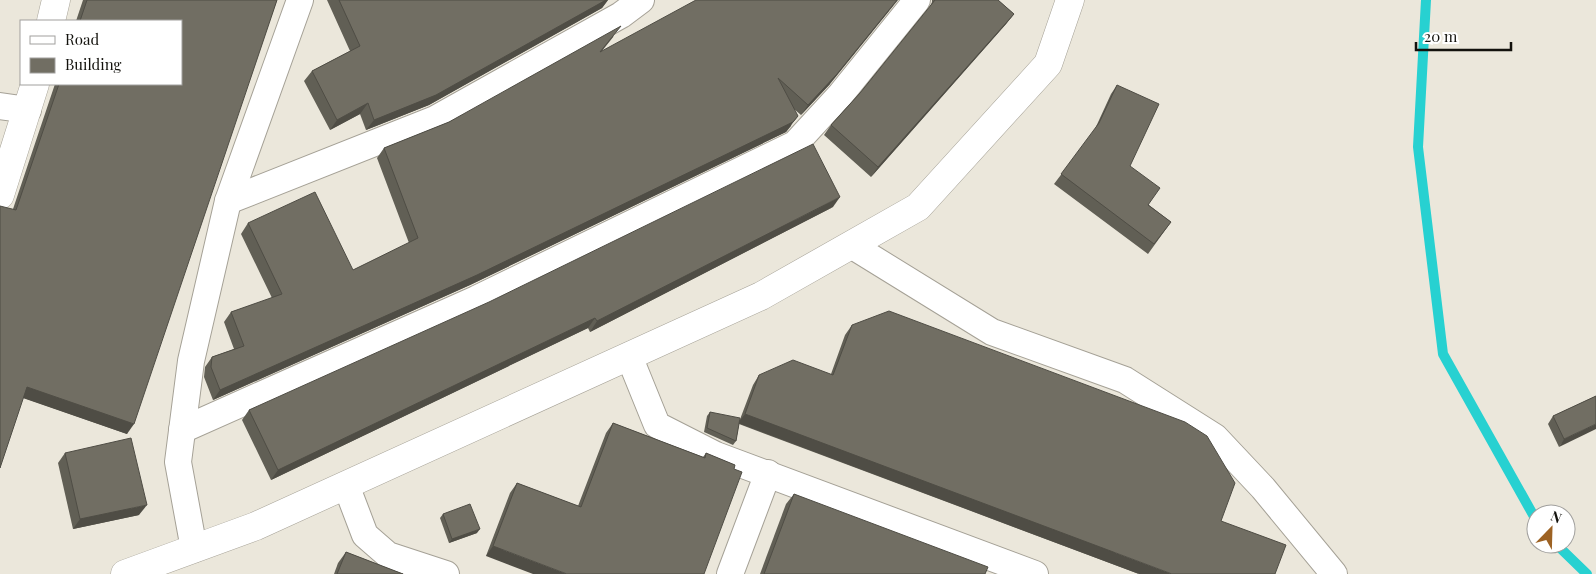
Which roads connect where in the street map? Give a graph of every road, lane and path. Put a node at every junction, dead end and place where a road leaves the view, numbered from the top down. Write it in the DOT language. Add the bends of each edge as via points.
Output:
graph roads {
  1 [pos="56,0"];
  2 [pos="300,0"];
  3 [pos="640,0"];
  4 [pos="917,0"];
  5 [pos="1070,0"];
  6 [pos="51,20"];
  7 [pos="34,85"];
  8 [pos="0,106"];
  9 [pos="28,110"];
  10 [pos="0,195"];
  11 [pos="228,202"];
  12 [pos="851,245"];
  13 [pos="629,356"];
  14 [pos="182,430"];
  15 [pos="768,473"];
  16 [pos="346,485"];
  17 [pos="194,549"];
  18 [pos="125,574"];
  19 [pos="446,574"];
  20 [pos="730,574"];
  21 [pos="1035,574"];
  22 [pos="1334,574"];
  1 -- 6 [label="main road"];
  2 -- 11 [label="street"];
  3 -- 11 [label="street" via="621,15 435,118"];
  4 -- 14 [label="street" via="841,94 795,144 476,299"];
  5 -- 12 [label="main road" via="1048,64 918,207"];
  7 -- 9 [label="main road"];
  8 -- 9 [label="street"];
  9 -- 10 [label="main road"];
  11 -- 14 [label="street" via="191,361"];
  12 -- 13 [label="main road" via="761,296"];
  12 -- 22 [label="street" via="992,332 1125,380 1215,437 1263,488"];
  13 -- 15 [label="street" via="657,424 716,455"];
  13 -- 16 [label="main road"];
  14 -- 17 [label="street" via="178,462"];
  15 -- 20 [label="street"];
  15 -- 21 [label="street"];
  16 -- 17 [label="main road" via="256,526"];
  16 -- 19 [label="street" via="365,535 388,555"];
  17 -- 18 [label="main road"];
}
